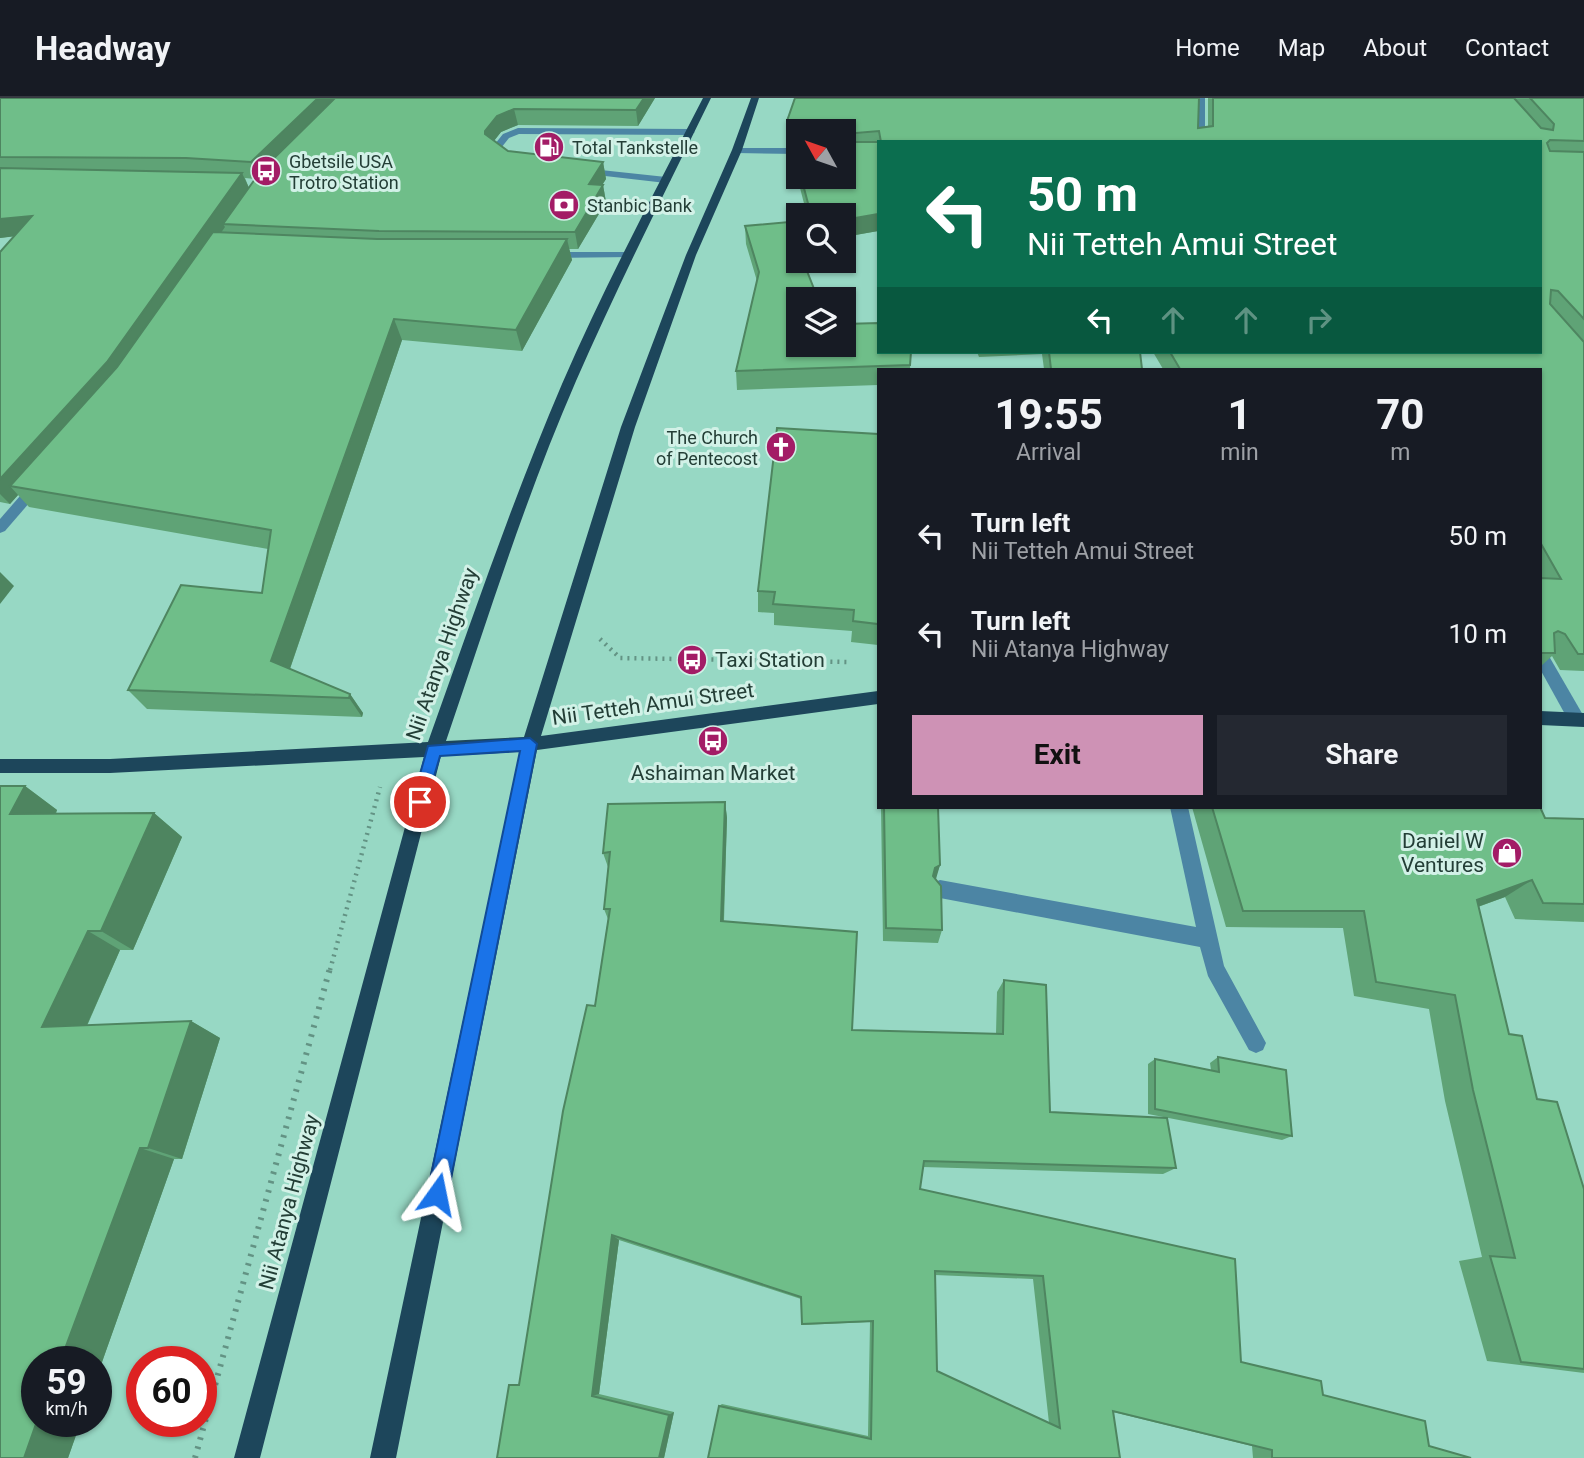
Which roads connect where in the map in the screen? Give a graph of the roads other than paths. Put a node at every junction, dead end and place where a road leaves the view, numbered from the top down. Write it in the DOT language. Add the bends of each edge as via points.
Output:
graph roads {
  1 [pos="707,98"];
  2 [pos="755,98"];
  3 [pos="1201,98"];
  4 [pos="690,132"];
  5 [pos="1200,140"];
  6 [pos="737,150"];
  7 [pos="786,151"];
  8 [pos="515,163"];
  9 [pos="570,169"];
  10 [pos="666,180"];
  11 [pos="533,254"];
  12 [pos="628,255"];
  13 [pos="45,477"];
  14 [pos="0,528"];
  15 [pos="1542,658"];
  16 [pos="877,698"];
  17 [pos="1542,718"];
  18 [pos="1580,720"];
  19 [pos="530,744"];
  20 [pos="433,750"];
  21 [pos="0,766"];
  22 [pos="1179,809"];
  23 [pos="940,889"];
  24 [pos="1209,939"];
  25 [pos="1256,1042"];
  26 [pos="247,1458"];
  27 [pos="383,1458"];
  1 -- 4 [label="main road, Nii Atanya Highway"];
  2 -- 6 [label="main road"];
  3 -- 5 [label="street"];
  4 -- 8 [label="street" via="518,131 506,136 496,149"];
  4 -- 10 [label="main road, Nii Atanya Highway"];
  6 -- 7 [label="street"];
  6 -- 19 [label="main road" via="691,255 628,426"];
  9 -- 10 [label="street"];
  10 -- 12 [label="main road, Nii Atanya Highway"];
  11 -- 12 [label="street"];
  12 -- 20 [label="main road, Nii Atanya Highway" via="526,490"];
  13 -- 14 [label="street"];
  15 -- 18 [label="street"];
  16 -- 19 [label="main road, Nii Tetteh Amui Street"];
  17 -- 18 [label="main road"];
  19 -- 20 [label="main road, Nii Tetteh Amui Street"];
  19 -- 27 [label="main road"];
  20 -- 21 [label="main road, Nii Tetteh Amui Street" via="110,766"];
  20 -- 26 [label="main road, Nii Atanya Highway"];
  22 -- 24 [label="street"];
  23 -- 24 [label="street"];
  24 -- 25 [label="street" via="1215,970"];
}
